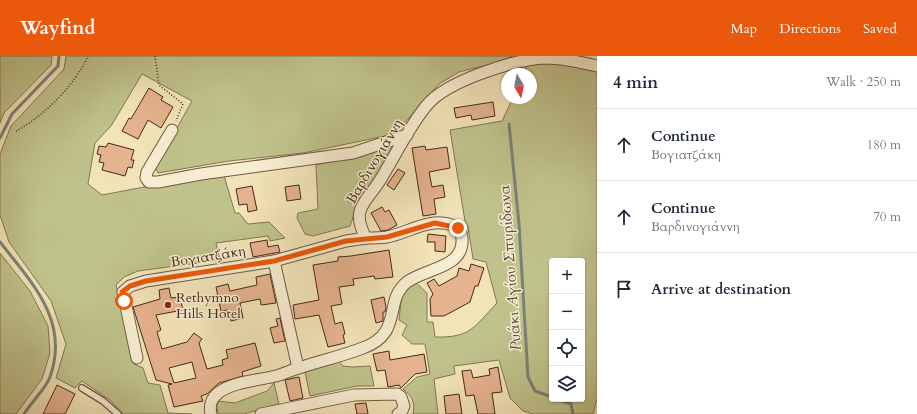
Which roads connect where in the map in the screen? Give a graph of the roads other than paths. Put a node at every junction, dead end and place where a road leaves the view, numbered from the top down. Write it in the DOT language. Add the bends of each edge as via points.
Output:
graph roads {
  1 [pos="597,66"];
  2 [pos="172,130"];
  3 [pos="407,135"];
  4 [pos="366,238"];
  5 [pos="274,261"];
  6 [pos="137,358"];
  7 [pos="298,368"];
  8 [pos="82,388"];
  9 [pos="118,414"];
  10 [pos="211,414"];
  11 [pos="261,414"];
  12 [pos="398,414"];
  1 -- 3 [label="street, Βαρδινογιάννη" via="544,58 517,62 459,82 440,91 426,105"];
  2 -- 3 [label="street" via="147,172 146,178 149,182 353,153"];
  3 -- 4 [label="street, Βαρδινογιάννη" via="378,184 361,206 358,220"];
  4 -- 5 [label="street, Βογιατζάκη"];
  4 -- 7 [label="street" via="387,237 435,223 458,228 463,246 456,258 446,265 407,282 394,298 391,323 376,342"];
  5 -- 6 [label="street, Βογιατζάκη" via="167,277 130,286 122,292"];
  5 -- 7 [label="street"];
  7 -- 10 [label="street" via="219,392 211,400"];
  8 -- 9 [label="lane"];
  11 -- 12 [label="street" via="354,395 397,394 404,406"];
}
